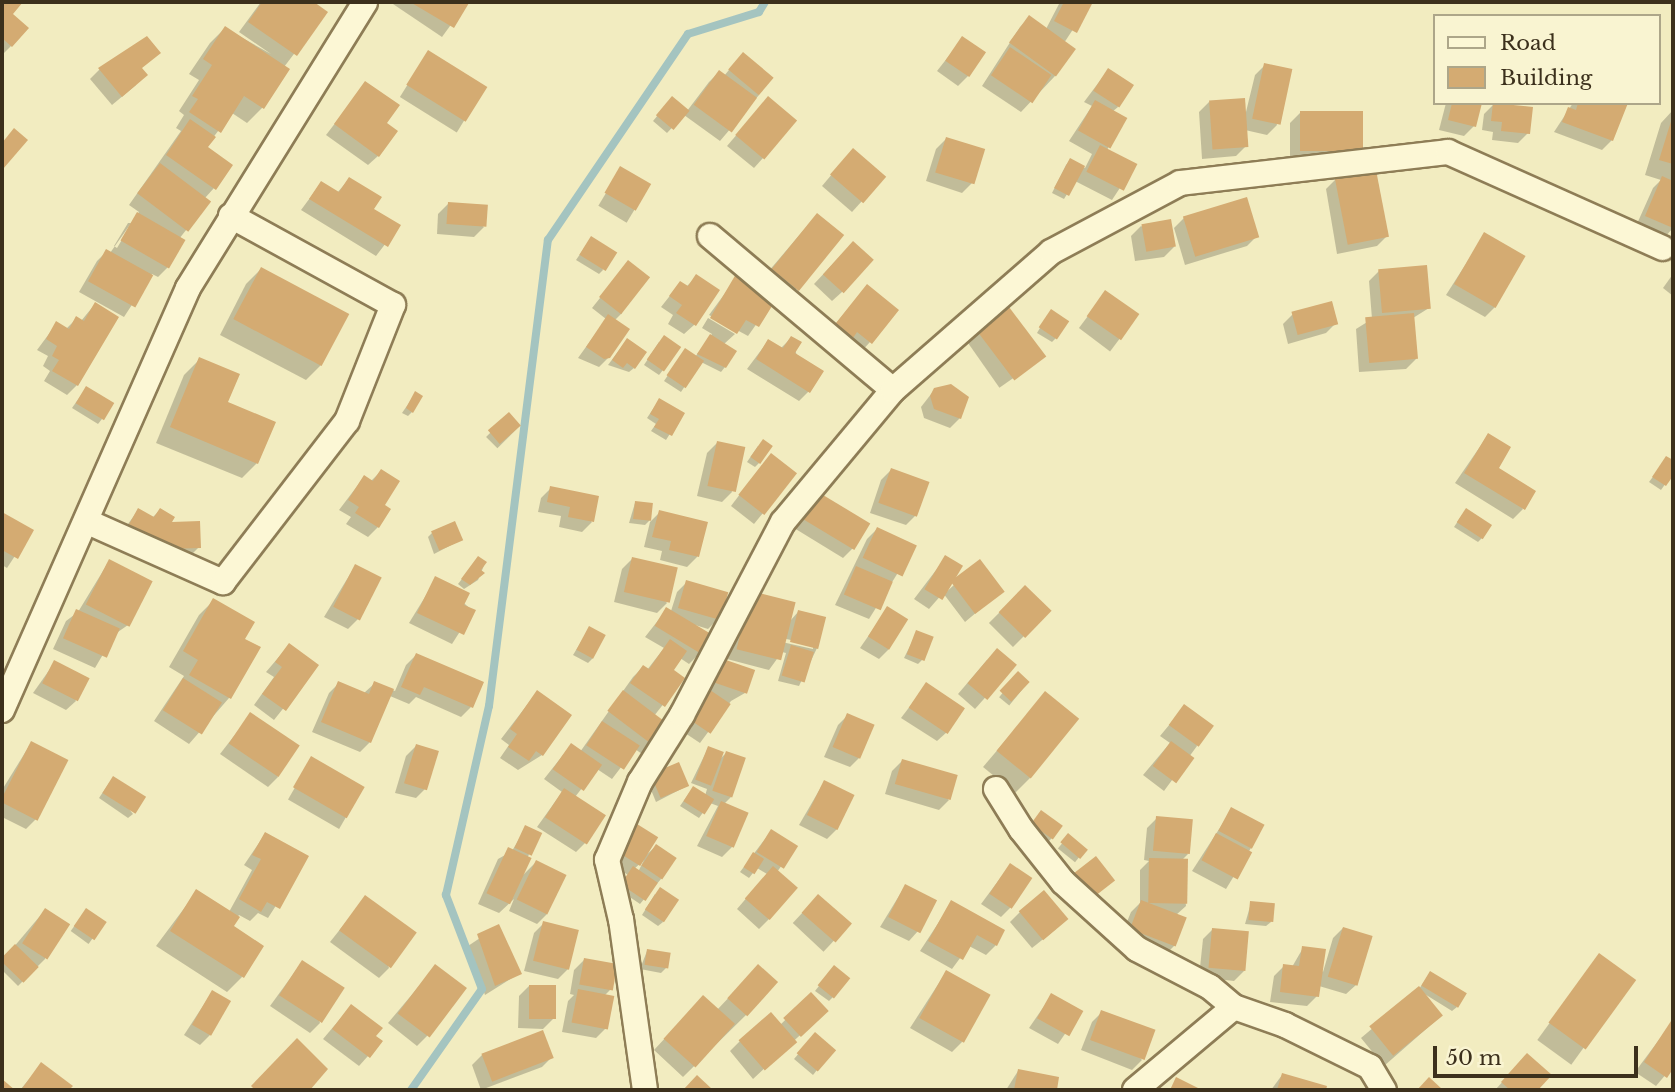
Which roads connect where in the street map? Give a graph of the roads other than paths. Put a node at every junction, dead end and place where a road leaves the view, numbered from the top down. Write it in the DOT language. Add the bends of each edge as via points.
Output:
graph roads {
  1 [pos="365,2"];
  2 [pos="231,216"];
  3 [pos="710,236"];
  4 [pos="1663,248"];
  5 [pos="893,390"];
  6 [pos="88,522"];
  7 [pos="2,710"];
  8 [pos="996,789"];
  9 [pos="1234,1007"];
  10 [pos="645,1090"];
  11 [pos="1135,1090"];
  12 [pos="1384,1090"];
  1 -- 2 [label="street"];
  2 -- 6 [label="street" via="188,288"];
  2 -- 6 [label="street" via="393,305 347,421 223,582"];
  3 -- 5 [label="street"];
  4 -- 5 [label="street" via="1448,152 1180,183 1051,252"];
  5 -- 10 [label="street" via="783,522 682,715 640,782 607,860 621,920"];
  6 -- 7 [label="street"];
  8 -- 9 [label="street" via="1021,829 1073,890 1137,948 1210,987"];
  9 -- 11 [label="street"];
  9 -- 12 [label="street" via="1285,1025 1370,1067"];
}
